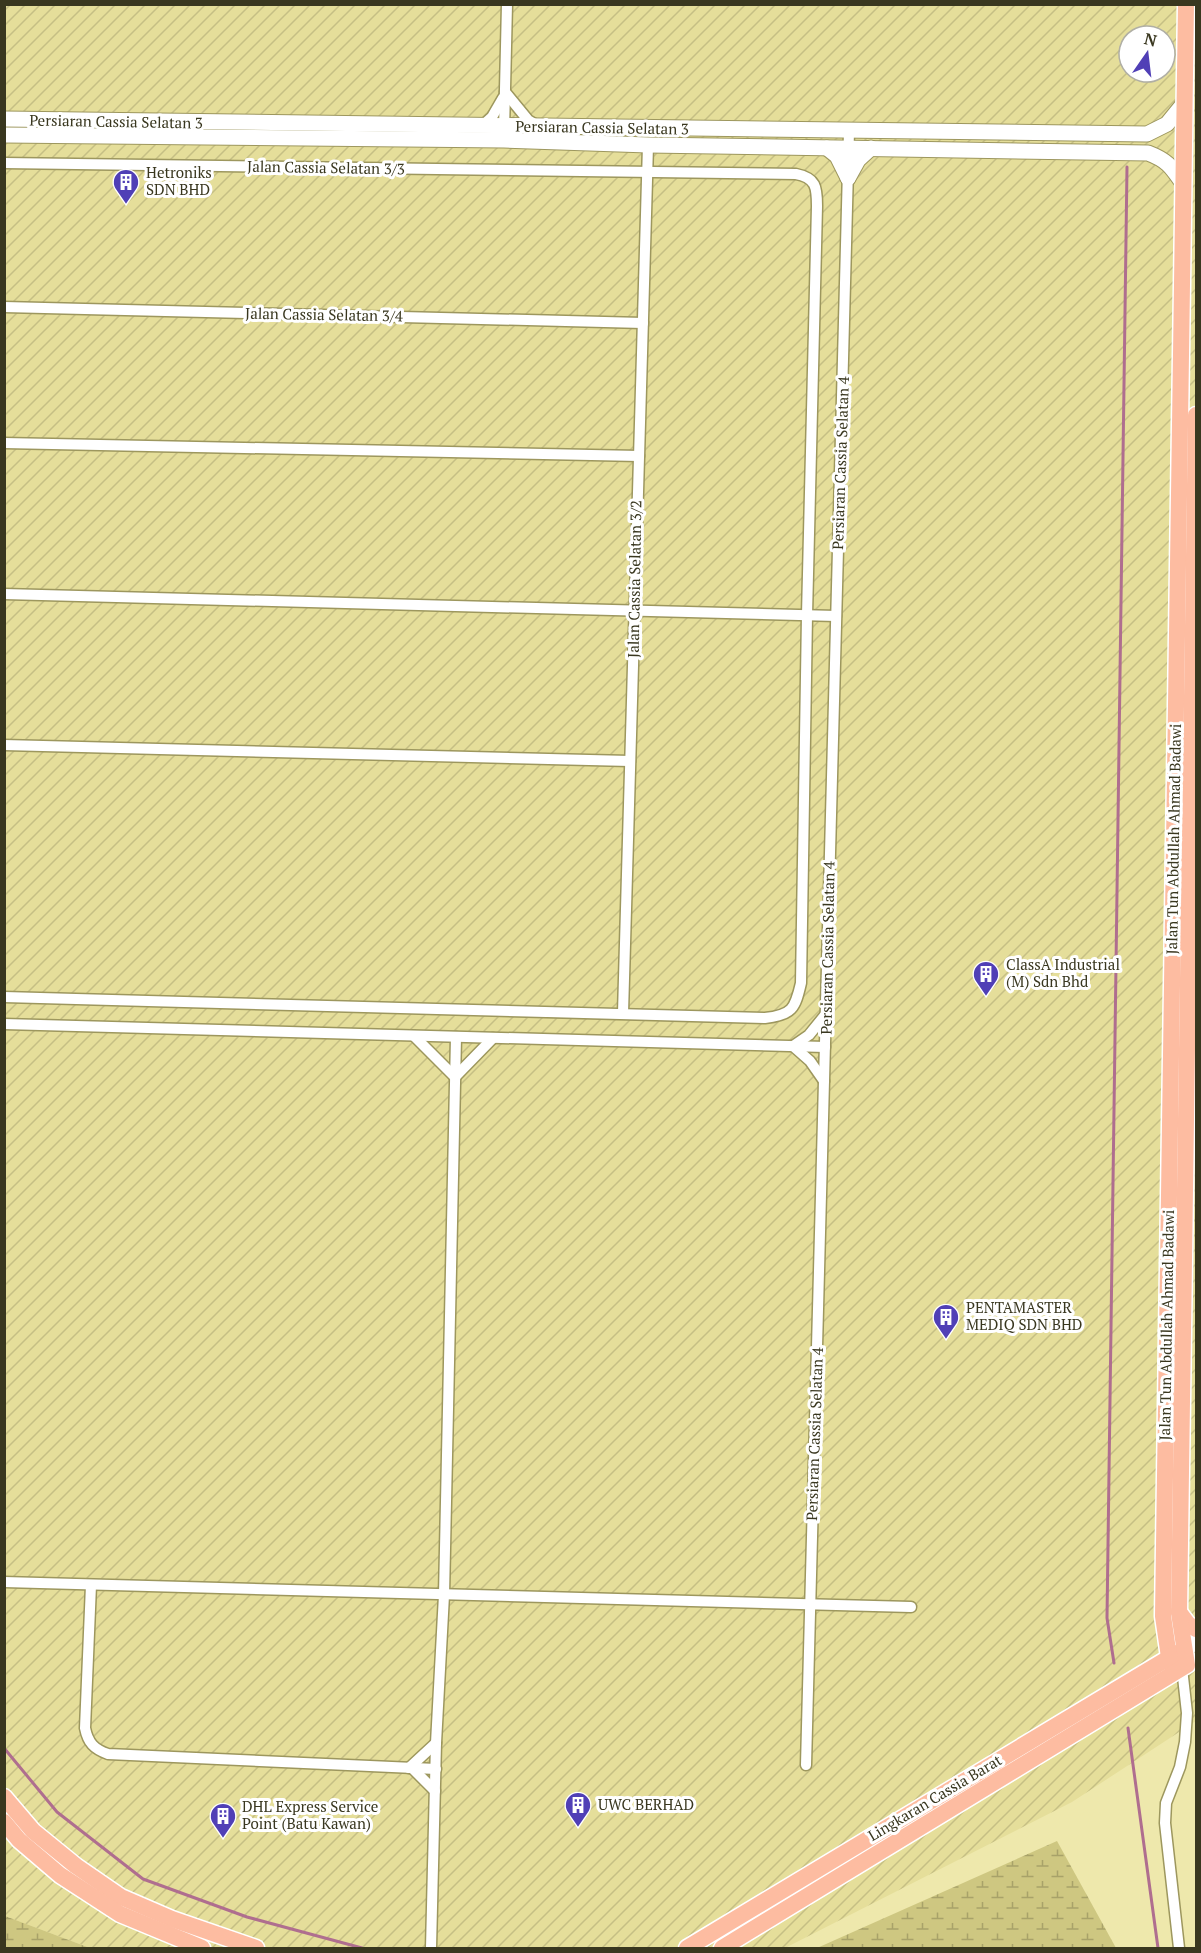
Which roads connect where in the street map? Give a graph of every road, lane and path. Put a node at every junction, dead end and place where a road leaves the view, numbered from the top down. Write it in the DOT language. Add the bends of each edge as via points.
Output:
graph roads {
  1 [pos="507,4"];
  2 [pos="1186,4"];
  3 [pos="505,92"];
  4 [pos="1185,102"];
  5 [pos="4,119"];
  6 [pos="482,126"];
  7 [pos="539,127"];
  8 [pos="849,131"];
  9 [pos="504,133"];
  10 [pos="4,135"];
  11 [pos="648,145"];
  12 [pos="827,148"];
  13 [pos="849,148"];
  14 [pos="871,148"];
  15 [pos="4,163"];
  16 [pos="647,173"];
  17 [pos="848,178"];
  18 [pos="1184,185"];
  19 [pos="4,307"];
  20 [pos="643,323"];
  21 [pos="1197,415"];
  22 [pos="4,443"];
  23 [pos="639,456"];
  24 [pos="4,594"];
  25 [pos="634,610"];
  26 [pos="807,615"];
  27 [pos="836,616"];
  28 [pos="4,745"];
  29 [pos="630,761"];
  30 [pos="4,997"];
  31 [pos="623,1013"];
  32 [pos="826,1014"];
  33 [pos="4,1024"];
  34 [pos="414,1036"];
  35 [pos="456,1037"];
  36 [pos="493,1038"];
  37 [pos="793,1046"];
  38 [pos="825,1047"];
  39 [pos="455,1077"];
  40 [pos="824,1081"];
  41 [pos="1168,1281"];
  42 [pos="1184,1285"];
  43 [pos="4,1582"];
  44 [pos="90,1585"];
  45 [pos="444,1595"];
  46 [pos="810,1604"];
  47 [pos="911,1607"];
  48 [pos="1179,1612"];
  49 [pos="1163,1621"];
  50 [pos="1197,1629"];
  51 [pos="1184,1659"];
  52 [pos="1138,1676"];
  53 [pos="436,1743"];
  54 [pos="806,1765"];
  55 [pos="410,1768"];
  56 [pos="436,1768"];
  57 [pos="435,1791"];
  58 [pos="4,1797"];
  59 [pos="4,1822"];
  60 [pos="1178,1943"];
  61 [pos="202,1948"];
  62 [pos="256,1948"];
  63 [pos="430,1948"];
  64 [pos="687,1948"];
  65 [pos="722,1948"];
  1 -- 3 [label="street"];
  2 -- 4 [label="main road, Jalan Tun Abdullah Ahmad Badawi"];
  3 -- 6 [label="street" via="492,117"];
  3 -- 7 [label="street" via="528,120"];
  3 -- 9 [label="street"];
  4 -- 8 [label="street, Persiaran Cassia Selatan 3" via="1167,124 1147,134"];
  4 -- 18 [label="main road, Jalan Tun Abdullah Ahmad Badawi"];
  5 -- 6 [label="street, Persiaran Cassia Selatan 3"];
  6 -- 9 [label="street, Persiaran Cassia Selatan 3"];
  7 -- 8 [label="street, Persiaran Cassia Selatan 3"];
  7 -- 9 [label="street, Persiaran Cassia Selatan 3"];
  8 -- 13 [label="street, Persiaran Cassia Selatan 4"];
  9 -- 10 [label="street, Persiaran Cassia Selatan 3"];
  9 -- 11 [label="street, Persiaran Cassia Selatan 3"];
  11 -- 12 [label="street, Persiaran Cassia Selatan 3"];
  11 -- 16 [label="street, Jalan Cassia Selatan 3/2"];
  12 -- 13 [label="street, Persiaran Cassia Selatan 3"];
  12 -- 17 [label="street" via="837,156"];
  13 -- 14 [label="street, Persiaran Cassia Selatan 3"];
  13 -- 17 [label="street, Persiaran Cassia Selatan 4"];
  14 -- 17 [label="street" via="858,160"];
  14 -- 18 [label="street, Persiaran Cassia Selatan 3" via="1148,153 1166,161"];
  15 -- 16 [label="street, Jalan Cassia Selatan 3/3"];
  16 -- 20 [label="street, Jalan Cassia Selatan 3/2"];
  16 -- 26 [label="street, Jalan Cassia Selatan 3/3" via="796,174 805,176 817,188"];
  17 -- 27 [label="street, Persiaran Cassia Selatan 4"];
  18 -- 41 [label="main road, Jalan Tun Abdullah Ahmad Badawi"];
  19 -- 20 [label="street, Jalan Cassia Selatan 3/4"];
  20 -- 23 [label="street, Jalan Cassia Selatan 3/2"];
  21 -- 42 [label="main road, Jalan Tun Abdullah Ahmad Badawi"];
  22 -- 23 [label="street"];
  23 -- 25 [label="street, Jalan Cassia Selatan 3/2"];
  24 -- 25 [label="street"];
  25 -- 26 [label="street"];
  25 -- 29 [label="street, Jalan Cassia Selatan 3/2"];
  26 -- 27 [label="street"];
  26 -- 31 [label="street" via="801,983 796,1005 783,1016 765,1018"];
  27 -- 32 [label="street, Persiaran Cassia Selatan 4"];
  28 -- 29 [label="street"];
  29 -- 31 [label="street, Jalan Cassia Selatan 3/2"];
  30 -- 31 [label="street"];
  32 -- 37 [label="street" via="809,1035"];
  32 -- 38 [label="street, Persiaran Cassia Selatan 4"];
  33 -- 34 [label="street"];
  34 -- 35 [label="street"];
  34 -- 39 [label="street"];
  35 -- 36 [label="street"];
  35 -- 39 [label="street"];
  36 -- 37 [label="street"];
  36 -- 39 [label="street"];
  37 -- 38 [label="street"];
  37 -- 40 [label="street"];
  38 -- 40 [label="street, Persiaran Cassia Selatan 4"];
  39 -- 45 [label="street"];
  40 -- 46 [label="street, Persiaran Cassia Selatan 4"];
  41 -- 42 [label="main road" via="1174,1289 1180,1290"];
  41 -- 49 [label="main road, Jalan Tun Abdullah Ahmad Badawi"];
  42 -- 48 [label="main road, Jalan Tun Abdullah Ahmad Badawi"];
  43 -- 44 [label="street"];
  44 -- 45 [label="street"];
  44 -- 55 [label="street" via="85,1728 91,1745 98,1751"];
  45 -- 46 [label="street"];
  45 -- 53 [label="street"];
  46 -- 47 [label="street"];
  46 -- 54 [label="street, Persiaran Cassia Selatan 4"];
  48 -- 50 [label="main road"];
  48 -- 51 [label="main road, Jalan Tun Abdullah Ahmad Badawi"];
  49 -- 51 [label="main road, Jalan Tun Abdullah Ahmad Badawi"];
  49 -- 52 [label="main road" via="1158,1644"];
  51 -- 52 [label="main road, Lingkaran Cassia Barat"];
  51 -- 60 [label="street" via="1185,1742 1166,1803 1165,1822"];
  51 -- 65 [label="main road, Lingkaran Cassia Barat"];
  52 -- 64 [label="main road, Lingkaran Cassia Barat"];
  53 -- 55 [label="street"];
  53 -- 56 [label="street"];
  55 -- 56 [label="street"];
  55 -- 57 [label="street"];
  56 -- 57 [label="street"];
  57 -- 63 [label="street"];
  58 -- 62 [label="main road" via="33,1831 121,1898"];
  59 -- 61 [label="main road" via="60,1875 120,1914"];
}
